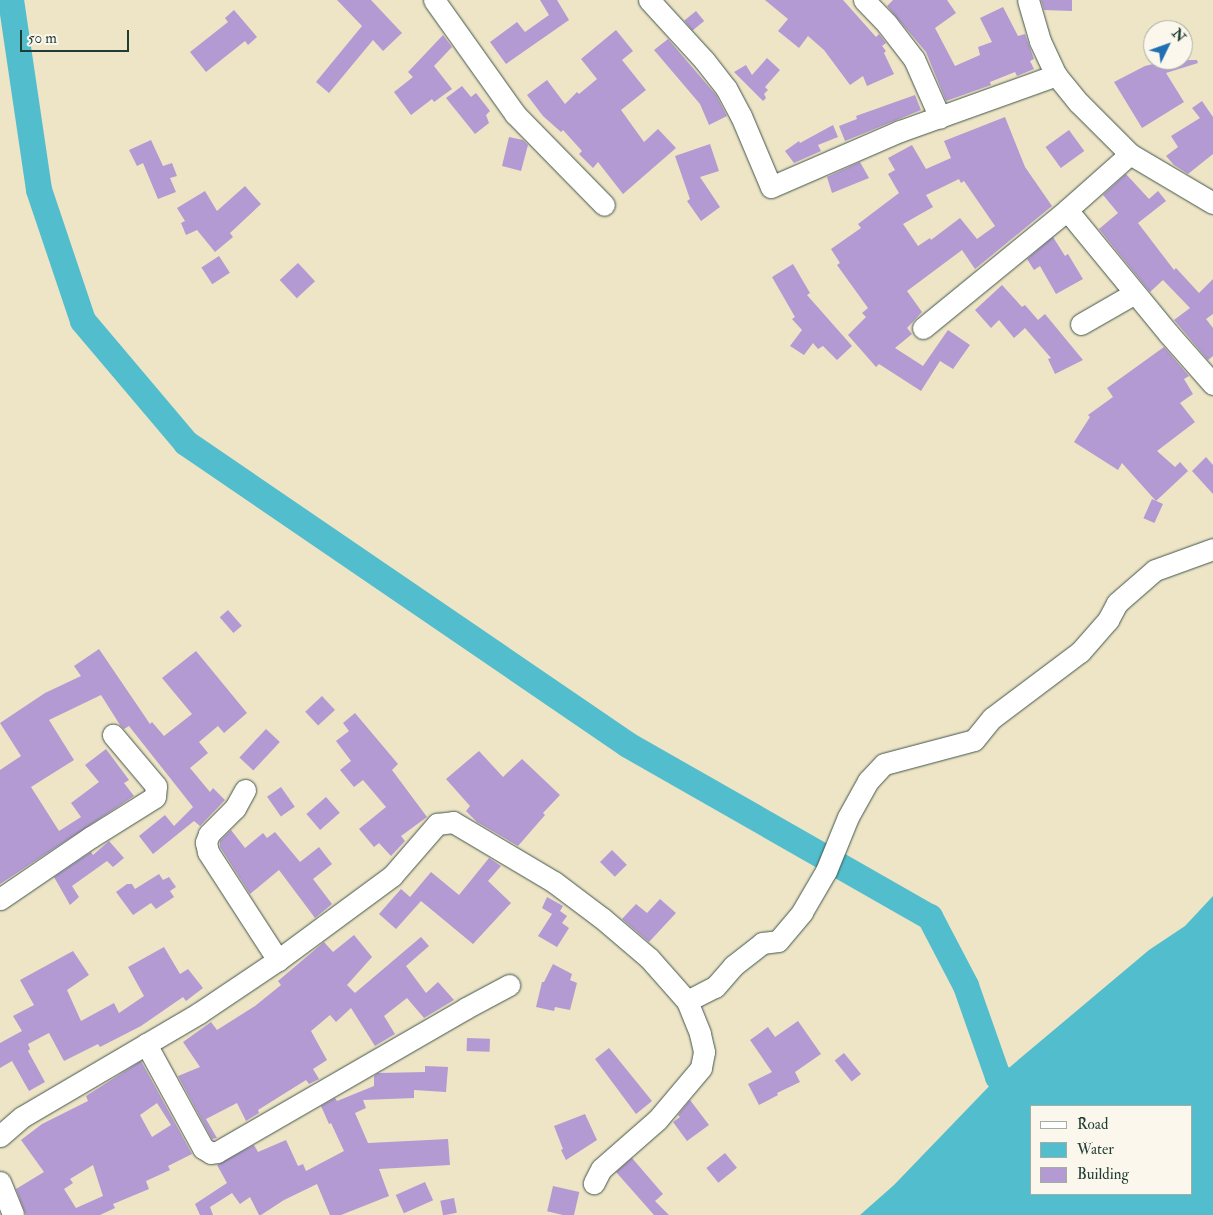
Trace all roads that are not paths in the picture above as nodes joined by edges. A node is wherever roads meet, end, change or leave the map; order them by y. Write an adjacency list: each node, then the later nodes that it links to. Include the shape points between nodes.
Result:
1 (434, 0): 9 (street, via 515,114)
2 (649, 0): 6 (street, via 726,88 771,187 900,131)
3 (864, 0): 6 (street, via 914,60)
4 (1028, 0): 5 (street, via 1040,42)
5 (1056, 75): 6 (street); 7 (street)
6 (940, 118)
7 (1130, 154): 8 (street); 10 (street)
8 (1213, 203)
9 (604, 205)
10 (1067, 210): 11 (street); 13 (street)
11 (1135, 293): 12 (street); 14 (street)
12 (1081, 324)
13 (924, 328)
14 (1213, 384)
15 (1213, 548): 21 (street, via 1155,570 1117,603 1108,620 1080,652 992,718 974,740 884,764 868,782 848,817 826,871 802,912 778,941 762,943 715,987)
16 (113, 735): 18 (street, via 156,786 155,797)
17 (245, 790): 19 (street, via 235,808 209,834 206,842 208,852)
18 (0, 899)
19 (278, 960): 21 (street, via 392,876 437,824 453,822 554,882 602,918 649,958); 22 (street)
20 (509, 985): 22 (street, via 212,1153 203,1148)
21 (687, 1001): 25 (street, via 704,1052 701,1068 657,1120 601,1168)
22 (146, 1044): 23 (street, via 22,1118)
23 (0, 1136)
24 (0, 1182): 26 (street)
25 (594, 1183)
26 (14, 1215)

